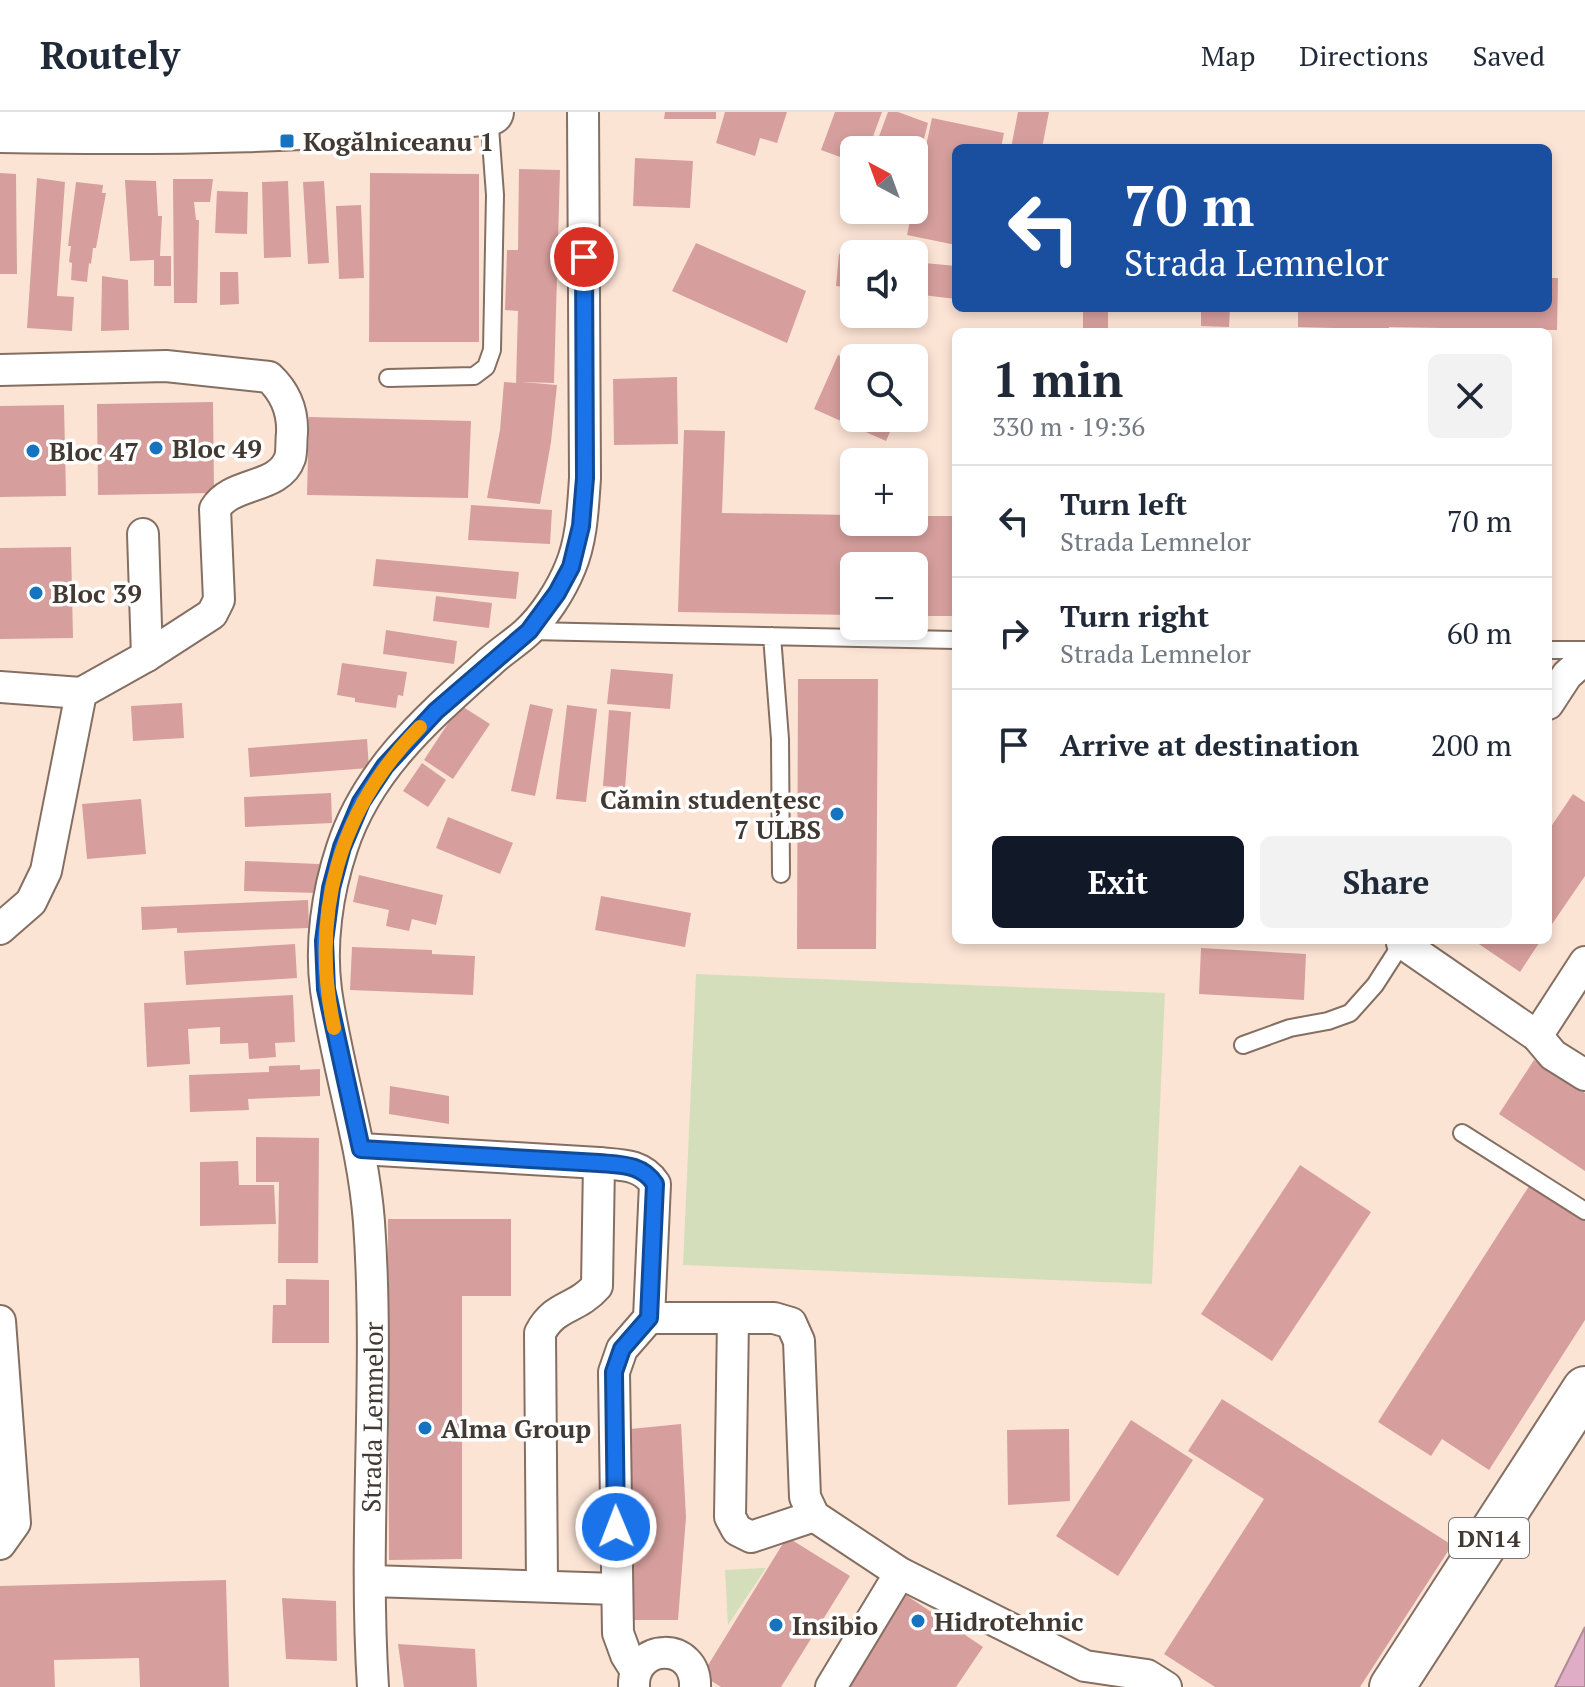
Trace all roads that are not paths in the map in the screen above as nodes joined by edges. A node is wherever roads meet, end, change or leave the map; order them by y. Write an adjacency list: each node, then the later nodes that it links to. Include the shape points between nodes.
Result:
1 (490, 112): 3 (main road); 6 (lane, via 495,195 492,350 486,367 474,376)
2 (583, 112): 8 (street, Strada Lemnelor, via 581,526 571,567)
3 (432, 116): 4 (main road, via 287,128)
4 (0, 130)
5 (0, 370): 13 (street, via 166,366 269,377 280,387 293,415 291,456 282,473 220,501 215,509 219,600 212,614)
6 (388, 378)
7 (143, 534): 13 (street)
8 (529, 631): 9 (lane); 27 (street, Strada Lemnelor, via 404,743 361,802 342,847 324,941 326,989)
9 (772, 636): 10 (lane); 18 (lane, via 780,739)
10 (952, 640)
11 (1552, 650): 12 (lane)
12 (1585, 650)
13 (147, 656): 16 (street)
14 (1585, 659): 17 (street)
15 (0, 687): 16 (street)
16 (81, 693): 19 (street, via 46,871 31,902)
17 (1552, 698)
18 (781, 874)
19 (0, 929)
20 (1401, 944): 24 (lane, via 1350,1013)
21 (1405, 944): 23 (street)
22 (1585, 962): 23 (street)
23 (1537, 1036): 25 (street, via 1553,1055)
24 (1243, 1045)
25 (1585, 1075)
26 (1462, 1133): 29 (lane)
27 (361, 1149): 28 (street); 38 (street, Strada Lemnelor, via 372,1302)
28 (599, 1163): 30 (street, via 638,1167 655,1184); 39 (street, via 597,1286 585,1300 548,1318 540,1333)
29 (1585, 1211)
30 (649, 1318): 31 (street); 40 (street, via 622,1349 614,1372)
31 (733, 1319): 35 (street, via 791,1323 799,1341 805,1497); 35 (street, via 730,1517 737,1530 751,1537)
32 (0, 1321): 34 (street)
33 (1585, 1389): 46 (main road, DN14)
34 (2, 1391): 36 (street, via 15,1523)
35 (814, 1516): 37 (street)
36 (0, 1544)
37 (900, 1573): 44 (street); 45 (street, via 1085,1666 1147,1675)
38 (371, 1581): 39 (street); 42 (street, Strada Lemnelor)
39 (542, 1584): 40 (street)
40 (616, 1589): 41 (street, via 618,1633)
41 (635, 1679): 43 (street, via 643,1661 665,1652 687,1661)
42 (373, 1687)
43 (695, 1687)
44 (831, 1687)
45 (1166, 1687)
46 (1392, 1687)

